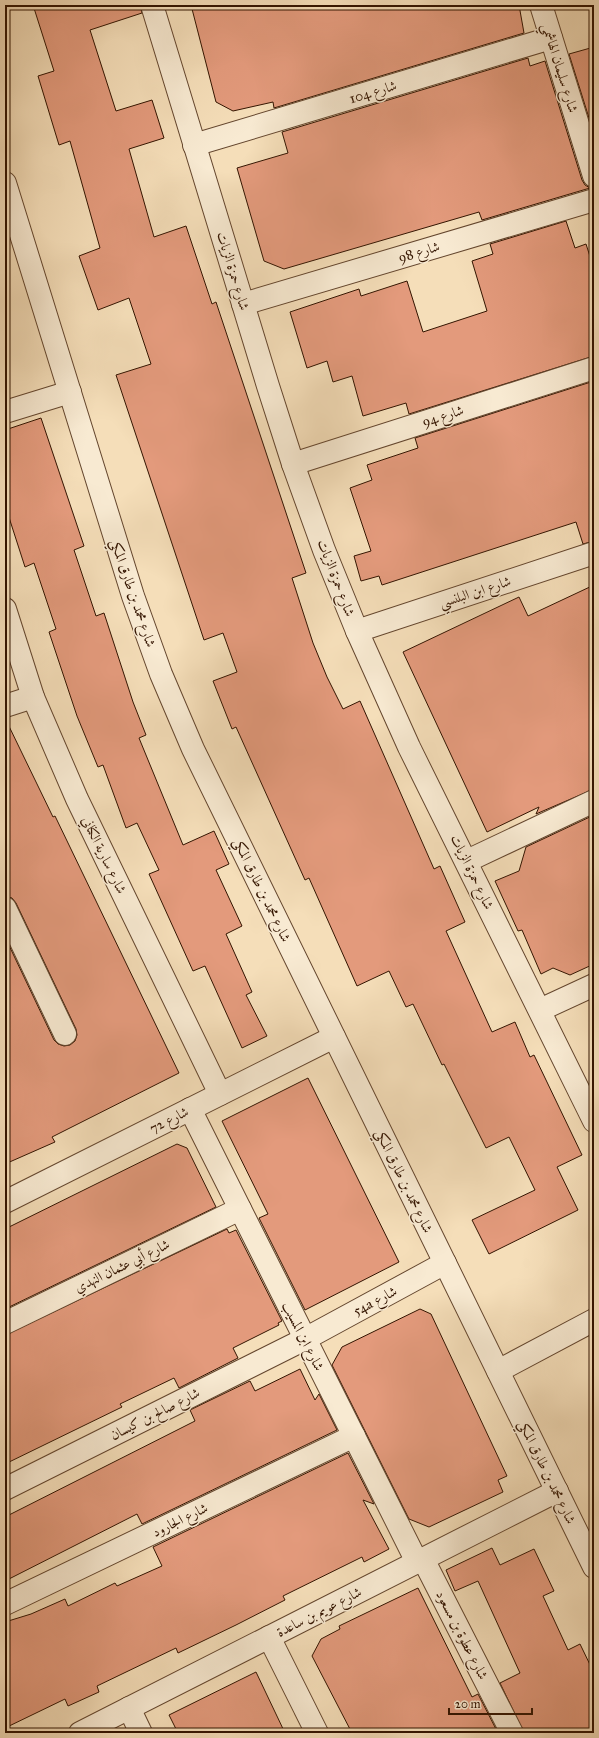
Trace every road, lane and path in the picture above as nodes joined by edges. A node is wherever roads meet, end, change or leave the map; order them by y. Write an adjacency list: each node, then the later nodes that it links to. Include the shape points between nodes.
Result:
1 (152, 5): 4 (street, شارع حمزة الزيات)
2 (541, 5): 3 (street, شارع سليمان الهاشمي)
3 (551, 38): 4 (street, شارع 104); 5 (street, شارع سليمان الهاشمي)
4 (194, 145): 8 (street, شارع حمزة الزيات)
5 (594, 176)
6 (5, 183): 10 (street, شارع محمد بن طارق المكي)
7 (594, 200): 8 (street, شارع 98)
8 (243, 304): 12 (street, شارع حمزة الزيات)
9 (594, 368): 12 (street, شارع 94)
10 (70, 392): 11 (street); 24 (street, شارع محمد بن طارق المكي, via 133,596 161,674 193,750)
11 (5, 412)
12 (293, 464): 15 (street, شارع حمزة الزيات)
13 (594, 553): 15 (street, شارع ابن البلنسي)
14 (5, 609): 16 (street, شارع سارية الكناني)
15 (356, 631): 19 (street, شارع حمزة الزيات, via 409,747)
16 (34, 697): 17 (street); 25 (street, شارع سارية الكناني, via 77,799)
17 (5, 706)
18 (594, 802): 19 (street)
19 (467, 861): 22 (street, شارع حمزة الزيات)
20 (5, 908): 23 (street)
21 (594, 985): 22 (street)
22 (540, 1010): 27 (street, شارع حمزة الزيات)
23 (65, 1034)
24 (334, 1037): 25 (street, شارع 72); 30 (street, شارع محمد بن طارق المكي)
25 (220, 1094): 26 (street, شارع 72)
26 (190, 1109): 28 (street, شارع 72); 29 (street, شارع ابن المسيب)
27 (594, 1121)
28 (5, 1202)
29 (240, 1209): 32 (street, شارع أبي عثمان النهدي); 33 (street, شارع ابن المسيب)
30 (445, 1263): 33 (street, 54a شارع); 34 (street, شارع محمد بن طارق المكي)
31 (594, 1320): 34 (street)
32 (5, 1323)
33 (305, 1339): 35 (street, شارع ابن المسيب); 36 (street, شارع صالح بن كيسان)
34 (498, 1371): 37 (street, شارع محمد بن طارق المكي)
35 (354, 1436): 38 (street, شارع ابن المسيب); 40 (street, شارع الجارود)
36 (5, 1489)
37 (557, 1491): 38 (street, شارع عويم بن ساعدة); 39 (street, شارع محمد بن طارق المكي)
38 (420, 1561): 41 (street, شارع عويم بن ساعدة); 46 (street, شارع عطوة بن مسعود)
39 (594, 1567)
40 (5, 1604)
41 (269, 1637): 42 (street, شارع عويم بن ساعدة); 45 (street)
42 (129, 1708): 43 (street, شارع عويم بن ساعدة); 44 (street)
43 (80, 1733)
44 (141, 1733)
45 (317, 1733)
46 (512, 1733)

